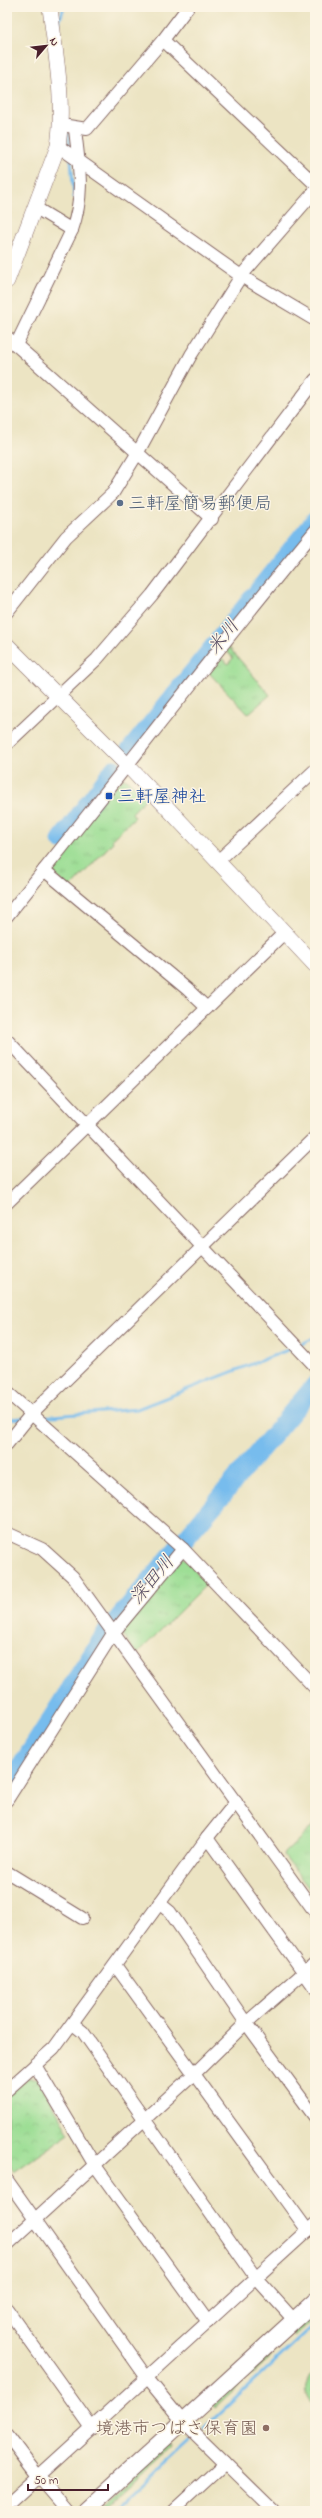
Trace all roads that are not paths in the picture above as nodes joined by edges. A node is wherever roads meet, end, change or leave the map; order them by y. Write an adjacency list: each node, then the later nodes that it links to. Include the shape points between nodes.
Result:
1 (50, 7): 4 (street)
2 (188, 7): 3 (street)
3 (163, 40): 4 (street, via 86,129); 7 (street)
4 (68, 126): 5 (street); 6 (street)
5 (58, 146): 6 (street); 9 (street)
6 (80, 162): 10 (street, via 79,208); 11 (street)
7 (315, 184)
8 (315, 192): 11 (street)
9 (36, 208): 10 (street); 12 (street)
10 (72, 230): 14 (street)
11 (241, 276): 13 (street); 16 (street, via 191,355)
12 (7, 282)
13 (315, 320)
14 (12, 341): 16 (street)
15 (315, 380): 17 (street)
16 (137, 454): 17 (street); 19 (street, via 113,493 66,536)
17 (212, 519): 21 (street, via 97,660)
18 (315, 530): 23 (street)
19 (7, 612)
20 (7, 645): 21 (street)
21 (59, 697): 22 (street); 23 (street)
22 (7, 744)
23 (128, 766): 25 (street); 26 (street)
24 (315, 770): 25 (street)
25 (218, 861): 28 (street)
26 (44, 870): 27 (street); 30 (street)
27 (8, 911)
28 (284, 932): 29 (street); 30 (street)
29 (315, 965)
30 (207, 1008): 32 (street)
31 (7, 1040): 32 (street)
32 (87, 1124): 34 (street); 35 (street)
33 (315, 1137): 35 (street)
34 (7, 1203)
35 (202, 1246): 36 (street); 38 (street)
36 (315, 1366)
37 (7, 1392): 38 (street)
38 (32, 1413): 39 (street); 41 (street)
39 (7, 1444)
40 (7, 1533): 42 (street, via 42,1549 73,1577)
41 (183, 1550): 42 (street); 43 (street)
42 (114, 1632): 44 (street); 45 (street)
43 (315, 1688)
44 (7, 1800)
45 (236, 1802): 46 (street); 49 (street)
46 (206, 1838): 48 (street); 53 (street)
47 (7, 1872): 50 (street)
48 (159, 1903): 52 (street); 55 (street, via 170,1912)
49 (315, 1912)
50 (82, 1918)
51 (315, 1963): 53 (street)
52 (115, 1965): 56 (street); 58 (street)
53 (303, 1971): 54 (street); 55 (street)
54 (315, 1988)
55 (246, 2023): 58 (street); 60 (street)
56 (73, 2024): 57 (street, via 54,2048); 61 (street, via 82,2032)
57 (35, 2065): 59 (street); 62 (street)
58 (194, 2074): 61 (street); 65 (street)
59 (7, 2090)
60 (315, 2117)
61 (144, 2119): 62 (street); 67 (street)
62 (94, 2164): 64 (street); 71 (street)
63 (7, 2180): 64 (street)
64 (34, 2219): 66 (street); 72 (street)
65 (311, 2227): 67 (street)
66 (7, 2245)
67 (256, 2278): 70 (street); 71 (street)
68 (315, 2301): 70 (main road)
69 (7, 2309): 74 (street)
70 (294, 2320): 73 (main road)
71 (208, 2322): 72 (street)
72 (147, 2378): 73 (street); 74 (street)
73 (183, 2422): 76 (street); 81 (main road)
74 (92, 2428): 77 (street)
75 (7, 2435): 77 (street)
76 (225, 2463): 79 (street); 82 (street)
77 (38, 2476): 78 (street); 80 (street)
78 (7, 2504)
79 (181, 2509)
80 (68, 2511)
81 (85, 2511)
82 (274, 2511)

